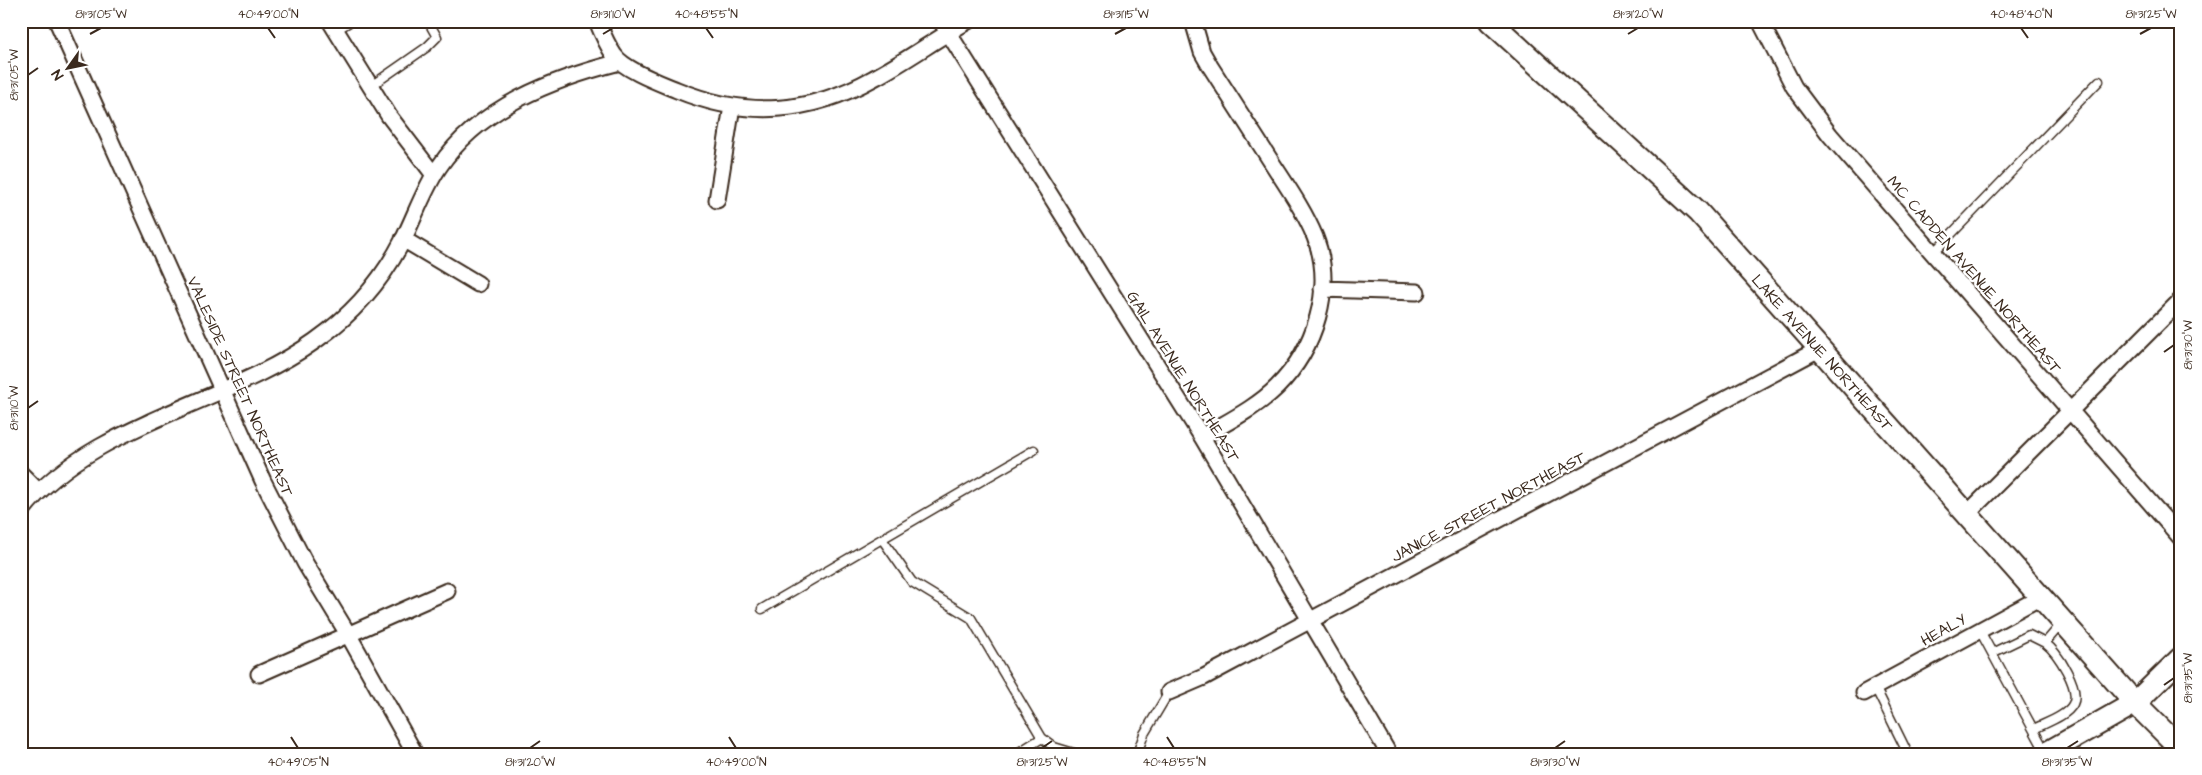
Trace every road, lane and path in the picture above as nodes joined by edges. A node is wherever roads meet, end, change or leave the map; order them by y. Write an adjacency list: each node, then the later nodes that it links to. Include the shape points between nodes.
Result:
1 (57, 21): 24 (street, VALESIDE STREET NORTHEAST)
2 (351, 21): 9 (lane)
3 (428, 21): 13 (lane, via 437,37 427,48)
4 (968, 21): 10 (street)
5 (1193, 21): 20 (street, via 1202,52 1210,66 1305,216 1319,250)
6 (1490, 21): 23 (street, LAKE AVENUE NORTHEAST, via 1698,212)
7 (1760, 21): 18 (street, MC CADDEN AVENUE NORTHEAST, via 1776,56 1808,107)
8 (599, 22): 11 (street, via 614,56)
9 (333, 26): 13 (street)
10 (945, 27): 14 (street, via 874,78 812,104 775,109); 26 (street, GAIL AVENUE NORTHEAST)
11 (620, 62): 14 (street, via 693,96); 15 (street, via 554,83 499,110 466,134)
12 (2099, 81): 18 (lane)
13 (371, 86): 15 (street, via 389,116)
14 (732, 106): 16 (street)
15 (434, 175): 17 (street)
16 (717, 200)
17 (403, 239): 19 (street); 24 (street, via 378,281 339,323 289,357)
18 (1933, 253): 25 (street, MC CADDEN AVENUE NORTHEAST)
19 (478, 284)
20 (1322, 289): 21 (street); 26 (street, via 1313,332 1286,378 1259,402)
21 (1417, 292)
22 (2181, 300): 25 (street)
23 (1821, 348): 31 (street, LAKE AVENUE NORTHEAST); 37 (street, JANICE STREET NORTHEAST)
24 (223, 390): 29 (street, via 96,451); 40 (street, VALESIDE STREET NORTHEAST, via 263,481 305,563)
25 (2070, 410): 31 (street); 32 (street, MC CADDEN AVENUE NORTHEAST)
26 (1202, 437): 37 (street, GAIL AVENUE NORTHEAST)
27 (1034, 450): 33 (lane)
28 (21, 474): 29 (street)
29 (39, 492): 30 (street)
30 (21, 512)
31 (1967, 514): 35 (street, LAKE AVENUE NORTHEAST)
32 (2181, 538)
33 (882, 539): 36 (lane); 49 (lane, via 912,582 971,618)
34 (447, 591): 40 (street)
35 (2041, 597): 38 (street, LAKE AVENUE NORTHEAST); 39 (street, HEALY)
36 (762, 609)
37 (1311, 620): 46 (street, JANICE STREET NORTHEAST); 56 (street, GAIL AVENUE NORTHEAST)
38 (2063, 622): 41 (lane); 47 (street, LAKE AVENUE NORTHEAST)
39 (1979, 629): 42 (lane); 45 (street, HEALY)
40 (348, 634): 44 (street); 52 (street, VALESIDE STREET NORTHEAST)
41 (2045, 643): 42 (lane, via 2029,635); 48 (lane, via 2058,655 2075,693 2073,704 2067,710)
42 (1992, 653): 48 (lane)
43 (2181, 658): 47 (street)
44 (259, 674)
45 (1869, 690): 57 (lane)
46 (1169, 692): 55 (lane, via 1144,734)
47 (2135, 703): 50 (street, LAKE AVENUE NORTHEAST); 51 (street)
48 (2034, 729): 51 (lane)
49 (1042, 738): 53 (lane); 54 (lane, via 1054,747)
50 (2181, 749)
51 (2046, 753)
52 (415, 754)
53 (1016, 754)
54 (1077, 754)
55 (1137, 754)
56 (1389, 754)
57 (1908, 754)

